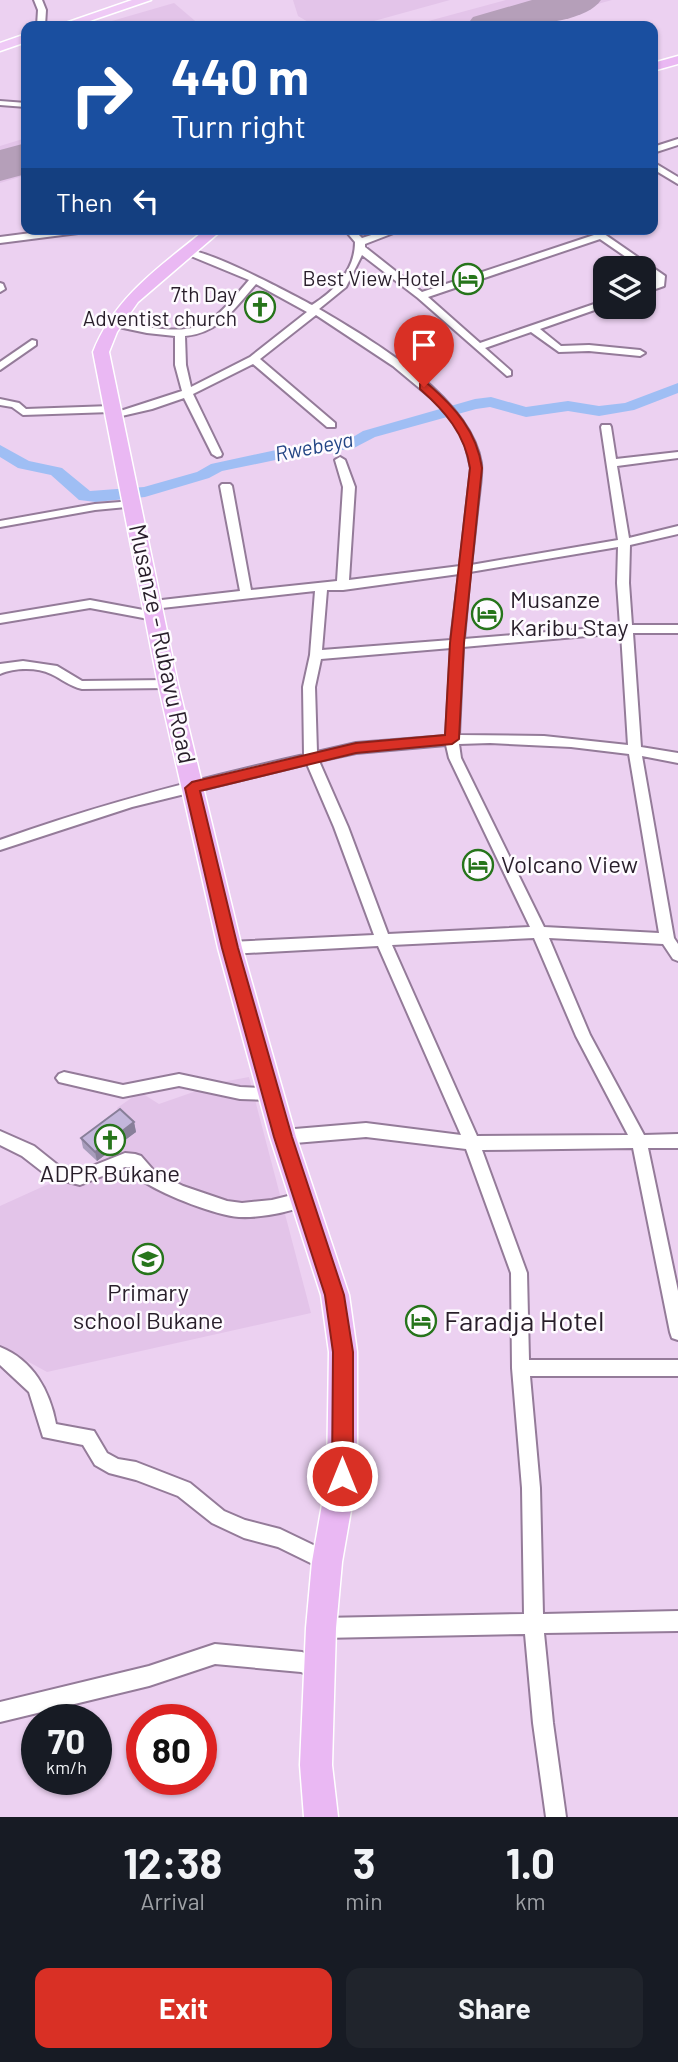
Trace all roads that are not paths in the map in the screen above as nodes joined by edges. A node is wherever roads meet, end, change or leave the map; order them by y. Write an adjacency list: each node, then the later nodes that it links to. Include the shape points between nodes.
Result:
1 (38, 0): 3 (street)
2 (145, 0): 4 (main road)
3 (41, 21)
4 (79, 21)
5 (21, 40): 6 (main road)
6 (0, 47)
7 (678, 60): 8 (highway)
8 (658, 66)
9 (0, 103): 10 (street)
10 (21, 105)
11 (678, 142): 12 (street)
12 (658, 148)
13 (658, 168): 14 (street)
14 (678, 181)
15 (39, 235): 20 (street)
16 (209, 235): 22 (highway)
17 (352, 235): 21 (street)
18 (385, 235): 21 (street)
19 (601, 236): 23 (street); 27 (street)
20 (0, 240)
21 (360, 245): 27 (street); 29 (street, via 351,277)
22 (189, 252): 25 (street); 30 (highway, via 131,300)
23 (630, 256)
24 (656, 273): 26 (street, via 661,284)
25 (254, 280): 29 (street); 32 (street, via 211,326)
26 (656, 286)
27 (421, 296): 34 (street)
28 (593, 307): 31 (street)
29 (312, 311): 36 (street); 53 (street, via 387,356 443,403 461,425 474,451 476,468)
30 (112, 323): 32 (street); 41 (highway, Musanze - Rubavu Road, via 101,352)
31 (532, 328): 34 (street); 35 (street, via 559,349)
32 (180, 333): 39 (street, via 179,361)
33 (32, 343): 37 (street)
34 (478, 347): 38 (street)
35 (640, 353)
36 (254, 359): 39 (street); 42 (street)
37 (2, 363)
38 (506, 373)
39 (187, 391): 41 (street, via 160,404); 44 (street)
40 (0, 402): 41 (street, via 23,412)
41 (112, 412): 49 (highway, Musanze - Rubavu Road)
42 (331, 425)
43 (606, 427): 47 (street)
44 (217, 454)
45 (678, 455): 47 (street)
46 (340, 460): 54 (street, via 349,487)
47 (612, 463): 52 (street)
48 (226, 486): 56 (street)
49 (130, 493): 50 (street, via 95,507); 57 (highway, Musanze - Rubavu Road)
50 (0, 524)
51 (678, 530): 52 (street)
52 (624, 543): 53 (street); 59 (street)
53 (466, 570): 54 (street); 61 (street)
54 (343, 586): 55 (street)
55 (321, 589): 56 (street); 62 (street)
56 (246, 594): 57 (street)
57 (153, 610): 58 (street, via 90,604); 64 (highway, Musanze - Rubavu Road)
58 (0, 620)
59 (626, 629): 60 (street); 61 (street); 66 (street)
60 (678, 629)
61 (457, 643): 62 (street); 65 (street)
62 (316, 655): 67 (street, via 309,687)
63 (0, 670): 64 (street, via 19,665 52,669 70,683 82,685)
64 (168, 684): 69 (highway, Musanze - Rubavu Road)
65 (452, 739): 66 (street, via 574,742); 67 (street, via 356,748); 71 (street, via 460,769)
66 (635, 751): 68 (street); 72 (street)
67 (311, 758): 69 (street); 73 (street)
68 (678, 758)
69 (192, 788): 70 (street, via 108,807); 74 (highway, Musanze - Rubavu Road)
70 (0, 845)
71 (539, 932): 72 (street); 73 (street); 81 (street, via 583,1036)
72 (667, 939): 75 (street)
73 (383, 941): 74 (street); 82 (street)
74 (230, 948): 77 (highway, Musanze - Rubavu Road)
75 (678, 955)
76 (64, 1078): 77 (street, via 123,1091 179,1080 240,1093)
77 (272, 1094): 78 (highway, Musanze - Rubavu Road)
78 (283, 1137): 82 (street, via 366,1130); 83 (highway, Musanze - Rubavu Road)
79 (0, 1138): 83 (street, via 28,1151 55,1172 80,1178 125,1160 135,1161 149,1177 227,1208 272,1207)
80 (678, 1140): 81 (street)
81 (639, 1141): 82 (street); 84 (street)
82 (472, 1143): 87 (street, via 519,1273)
83 (304, 1199): 88 (highway, Musanze - Rubavu Road, via 335,1295 343,1352 342,1476)
84 (678, 1332)
85 (0, 1355): 88 (street, via 42,1394 49,1431 88,1437 102,1459 115,1466 184,1489 218,1517 280,1538)
86 (678, 1367): 87 (street)
87 (520, 1368): 90 (street, via 531,1489)
88 (327, 1562): 91 (highway, Musanze - Rubavu Road)
89 (678, 1621): 90 (street)
90 (534, 1623): 91 (street); 95 (street)
91 (321, 1628): 92 (highway, Musanze - Rubavu Road)
92 (321, 1671): 93 (street, via 302,1662 215,1654); 94 (highway, Musanze - Rubavu Road, via 316,1765)
93 (0, 1712)
94 (321, 1817)
95 (556, 1817)

